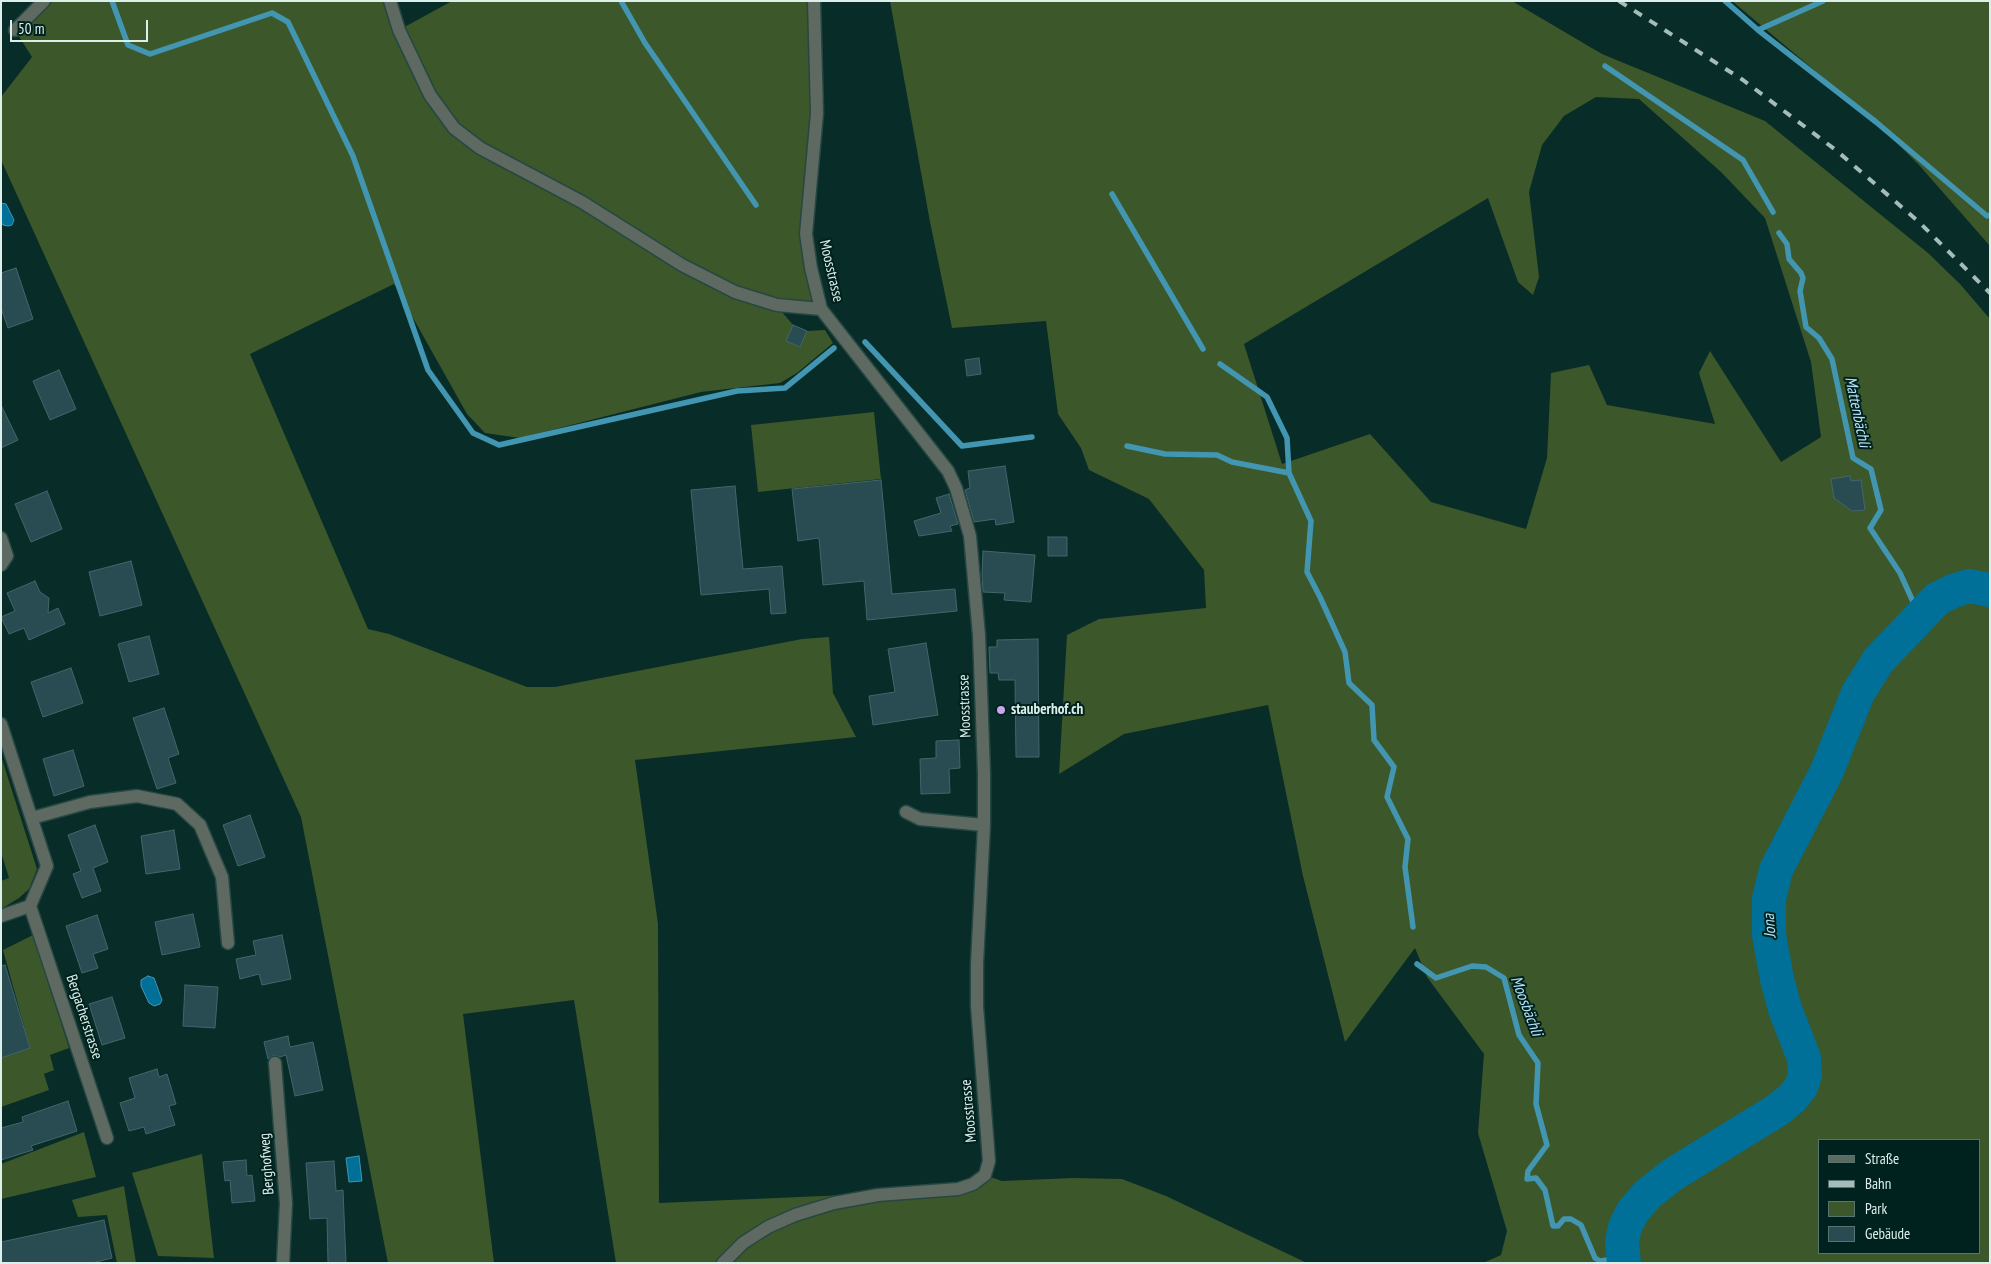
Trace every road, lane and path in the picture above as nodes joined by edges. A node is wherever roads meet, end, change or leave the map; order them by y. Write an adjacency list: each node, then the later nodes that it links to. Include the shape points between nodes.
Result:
1 (44, 1): 4 (street)
2 (390, 1): 5 (street, via 399,30 430,95 454,128 480,148 582,202 682,265 734,292 777,305)
3 (814, 1): 5 (street, Moosstrasse, via 817,113 806,234)
4 (16, 30)
5 (821, 309): 11 (street, Moosstrasse, via 948,471 956,488 970,536 979,636)
6 (1, 538): 7 (street, via 7,556)
7 (1, 565)
8 (1, 724): 10 (street)
9 (906, 812): 11 (street, via 920,819)
10 (32, 818): 12 (street, via 47,866); 14 (street, via 90,802 137,796 177,804 200,824 222,877)
11 (984, 826): 18 (street, Moosstrasse, via 977,964 979,1043 989,1161 985,1175 958,1189 878,1195 834,1203 795,1215 744,1243)
12 (30, 906): 13 (street); 16 (street, Bergacherstrasse)
13 (1, 916)
14 (228, 943)
15 (274, 1064): 17 (street, Berghofweg, via 286,1203)
16 (107, 1138)
17 (283, 1263)
18 (723, 1263)

